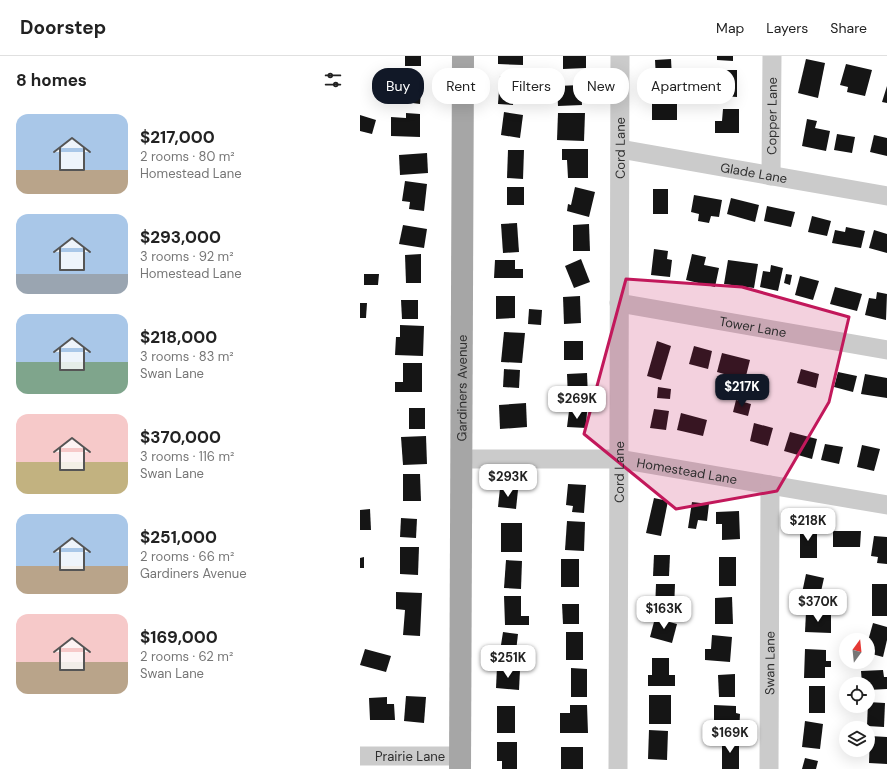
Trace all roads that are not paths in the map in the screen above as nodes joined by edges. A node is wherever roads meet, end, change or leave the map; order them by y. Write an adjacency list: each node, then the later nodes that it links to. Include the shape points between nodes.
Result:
1 (463, 56): 9 (main road, Gardiners Avenue)
2 (620, 56): 4 (street, Cord Lane)
3 (772, 56): 5 (street, Copper Lane)
4 (620, 149): 5 (street, Glade Lane); 7 (street, Cord Lane)
5 (771, 176): 6 (street, Glade Lane)
6 (887, 196)
7 (619, 303): 8 (street, Tower Lane); 10 (street, Cord Lane)
8 (887, 350)
9 (461, 459): 10 (street, Homestead Lane); 14 (main road, Gardiners Avenue)
10 (619, 459): 11 (street, Homestead Lane); 15 (street, Cord Lane)
11 (770, 485): 12 (street, Homestead Lane); 16 (street, Swan Lane)
12 (887, 505)
13 (360, 756): 14 (street, Prairie Lane)
14 (460, 763)
15 (618, 769)
16 (769, 769)

